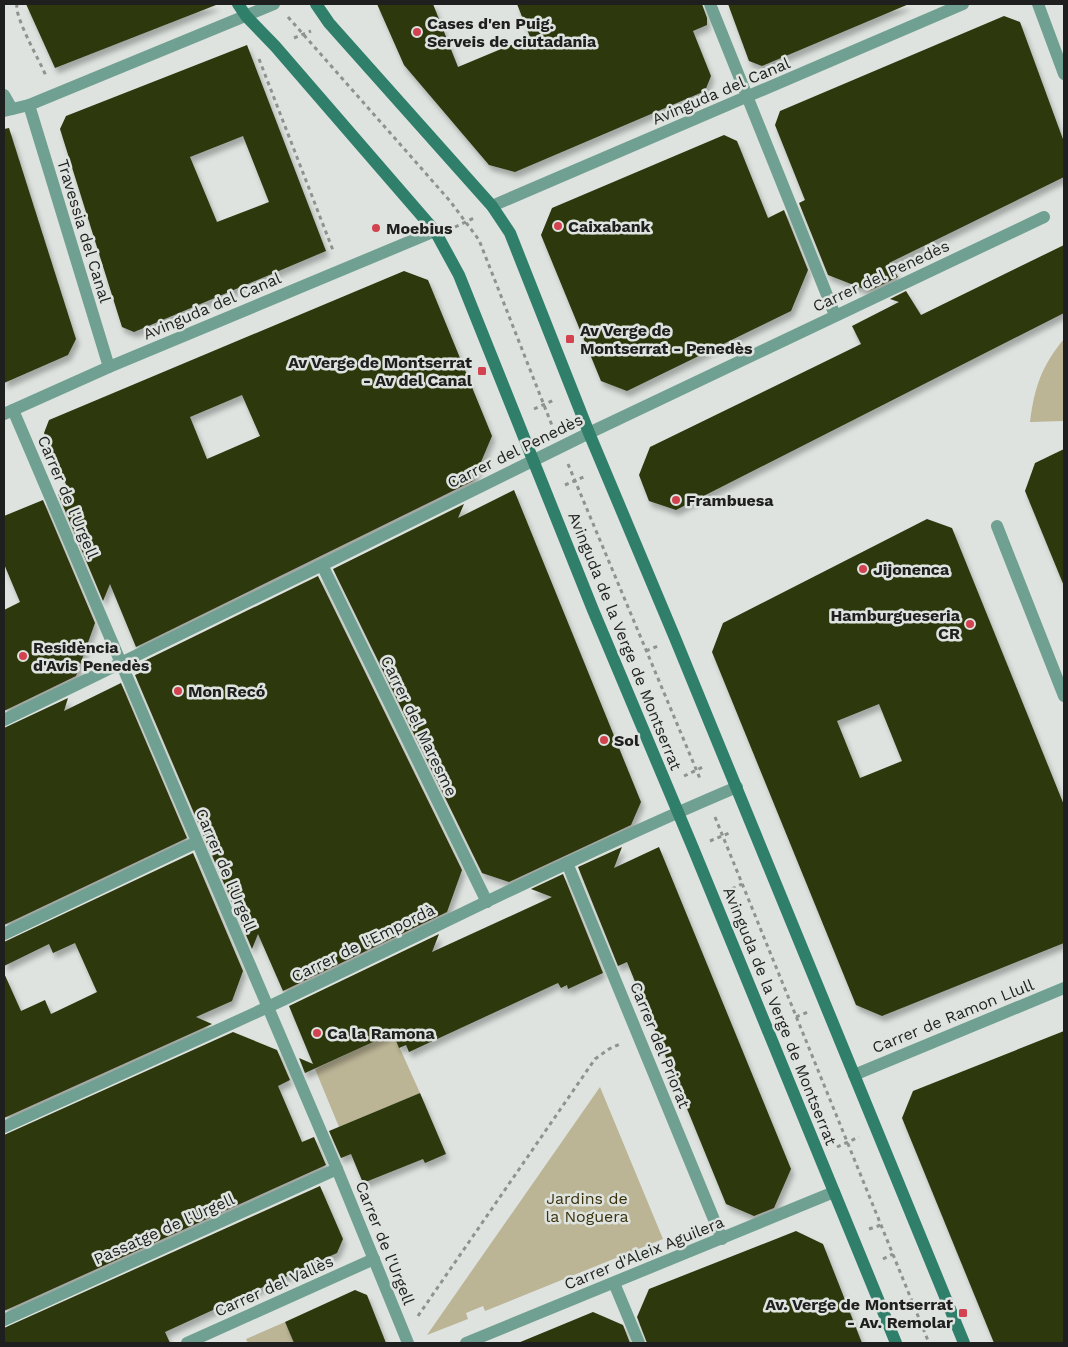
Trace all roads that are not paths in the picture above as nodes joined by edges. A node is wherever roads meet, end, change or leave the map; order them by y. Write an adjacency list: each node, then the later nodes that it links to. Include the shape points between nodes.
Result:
1 (238, 4): 7 (street, Avinguda de la Verge de Montserrat)
2 (274, 4): 7 (street)
3 (316, 4): 13 (street, via 329,23)
4 (710, 4): 10 (street)
5 (963, 4): 10 (street, Avinguda del Canal)
6 (1038, 4): 8 (street)
7 (246, 16): 11 (street); 15 (street, Avinguda de la Verge de Montserrat)
8 (1064, 74)
9 (4, 95): 12 (street)
10 (747, 97): 13 (street, Avinguda del Canal); 16 (street)
11 (29, 105): 12 (street); 17 (street, Travessia del Canal)
12 (8, 110)
13 (492, 206): 19 (street, via 510,233)
14 (1044, 217): 16 (street, Carrer del Penedès)
15 (434, 231): 17 (street, Avinguda del Canal); 20 (street, Avinguda de la Verge de Montserrat, via 458,275)
16 (835, 315): 19 (street, Carrer del Penedès)
17 (109, 367): 18 (street, Avinguda del Canal)
18 (8, 412): 23 (street, Carrer de l'Urgell)
19 (589, 433): 20 (street, Carrer del Penedès); 26 (street)
20 (534, 460): 22 (street, Carrer del Penedès); 27 (street, Avinguda de la Verge de Montserrat)
21 (997, 526): 24 (street)
22 (322, 565): 23 (street, Carrer del Penedès); 30 (street, Carrer del Maresme)
23 (120, 664): 25 (street, Carrer del Penedès); 28 (street, Carrer de l'Urgell)
24 (1064, 696)
25 (4, 720)
26 (736, 787): 27 (street, Carrer de l'Empordà); 34 (street)
27 (678, 812): 29 (street, Carrer de l'Empordà); 37 (street, Avinguda de la Verge de Montserrat)
28 (197, 842): 31 (street); 33 (street, Carrer de l'Urgell)
29 (567, 863): 30 (street, Carrer de l'Empordà); 38 (street, Carrer del Priorat)
30 (487, 902): 33 (street, Carrer de l'Empordà)
31 (4, 934)
32 (1064, 988): 34 (street, Carrer de Ramon Llull)
33 (268, 1007): 35 (street, Carrer de l'Empordà); 36 (street, Carrer de l'Urgell)
34 (854, 1075): 47 (street)
35 (4, 1127)
36 (337, 1169): 39 (street, Carrer de l'Urgell); 41 (street, Passatge de l'Urgell)
37 (834, 1192): 38 (street, Carrer d'Aleix Aguilera); 46 (street, Avinguda de la Verge de Montserrat)
38 (722, 1239): 40 (street, Carrer d'Aleix Aguilera)
39 (374, 1259): 42 (street, Carrer del Vallès); 43 (street, Carrer de l'Urgell)
40 (614, 1282): 44 (street, Carrer d'Aleix Aguilera); 45 (street)
41 (4, 1320)
42 (187, 1343)
43 (408, 1343)
44 (466, 1343)
45 (639, 1343)
46 (896, 1343)
47 (964, 1343)

